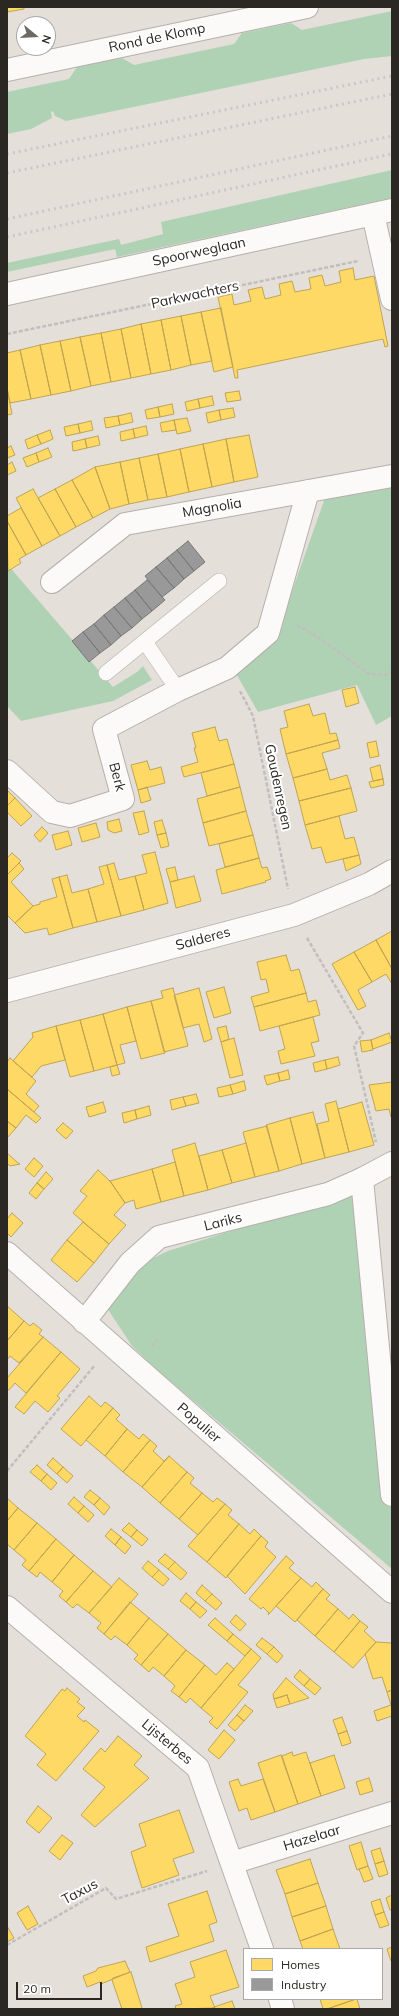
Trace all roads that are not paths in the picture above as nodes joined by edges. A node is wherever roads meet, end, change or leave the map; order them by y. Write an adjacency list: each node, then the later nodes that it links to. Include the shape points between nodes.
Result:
1 (307, 7): 2 (street, Rond de Klomp)
2 (7, 70)
3 (383, 212): 4 (street, Spoorweglaan); 5 (street, via 383,256)
4 (7, 294)
5 (392, 299)
6 (392, 476): 7 (street, Magnolia)
7 (308, 491): 9 (street, Magnolia, via 125,524); 12 (street, Berk, via 268,633 227,668)
8 (219, 581): 10 (lane)
9 (52, 582)
10 (145, 642): 11 (lane); 12 (lane)
11 (106, 674)
12 (178, 690): 13 (street, Berk, via 104,729 123,798 70,816 52,812)
13 (7, 771)
14 (392, 871): 15 (street, Salderes, via 369,884 294,915)
15 (7, 991)
16 (387, 1166): 17 (street, Lariks)
17 (362, 1180): 19 (street, Lariks, via 328,1194 159,1237 130,1263); 20 (street)
18 (7, 1253): 19 (street, Populier)
19 (84, 1322): 21 (street, Populier)
20 (392, 1495)
21 (392, 1592)
22 (7, 1607): 24 (street, Lijsterbes, via 198,1768)
23 (392, 1813): 24 (street, Hazelaar)
24 (232, 1863): 25 (street, Lijsterbes)
25 (262, 1948)

